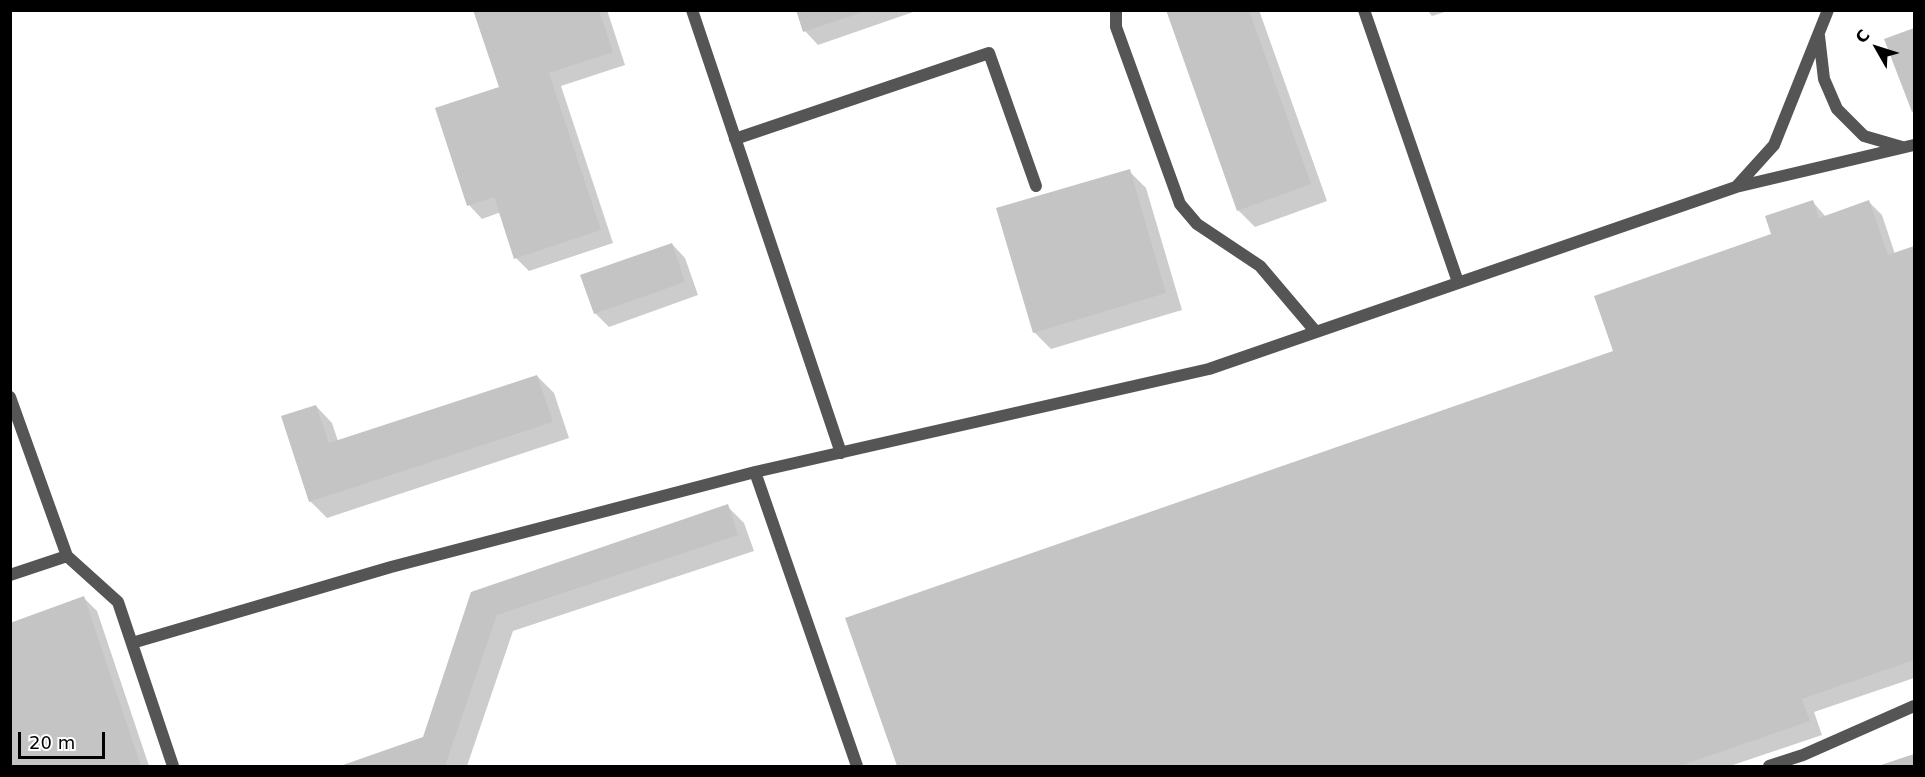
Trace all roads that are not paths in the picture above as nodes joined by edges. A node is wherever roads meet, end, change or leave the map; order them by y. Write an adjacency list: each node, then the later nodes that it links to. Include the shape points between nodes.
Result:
1 (692, 10): 6 (lane)
2 (1116, 10): 11 (lane, via 1116,27 1180,204 1197,224 1260,266)
3 (1364, 10): 10 (lane)
4 (1828, 10): 5 (lane)
5 (1819, 32): 7 (lane, via 1824,79 1837,109 1864,136); 9 (lane, via 1774,145)
6 (735, 139): 8 (lane, via 989,53); 13 (lane)
7 (1910, 147): 9 (lane)
8 (1036, 186)
9 (1736, 187): 10 (lane)
10 (1458, 282): 11 (lane)
11 (1316, 332): 13 (lane, via 1209,369)
12 (10, 397): 15 (lane)
13 (841, 453): 14 (lane)
14 (755, 472): 17 (lane, via 392,567); 20 (lane)
15 (67, 556): 16 (lane); 17 (lane, via 118,602)
16 (10, 575)
17 (132, 643): 19 (lane)
18 (1914, 706): 21 (lane, via 1803,755)
19 (173, 766)
20 (857, 766)
21 (1768, 766)

